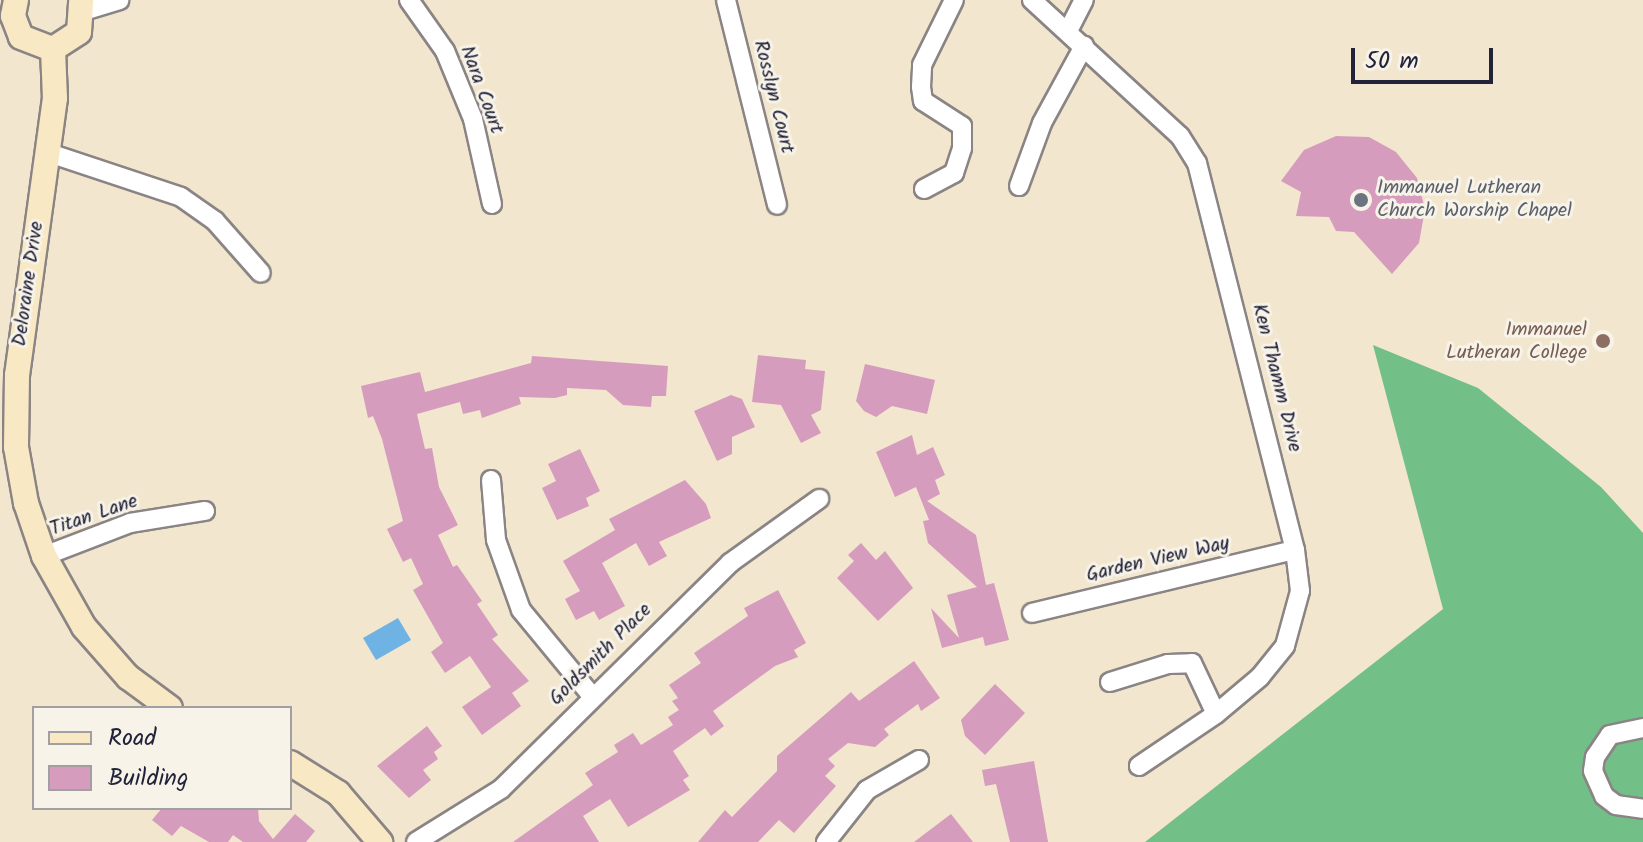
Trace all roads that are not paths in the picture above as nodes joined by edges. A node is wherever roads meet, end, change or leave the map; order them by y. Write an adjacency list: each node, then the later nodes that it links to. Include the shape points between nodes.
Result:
1 (16, 0): 11 (street, via 13,16 21,37)
2 (119, 0): 8 (street)
3 (409, 0): 15 (street, Nara Court, via 451,65 473,119)
4 (726, 0): 16 (street, Rosslyn Court)
5 (954, 0): 14 (street, via 922,65 921,87 923,101 962,126 962,148 954,173)
6 (1032, 0): 9 (street, Ken Thamm Drive)
7 (1084, 0): 9 (street)
8 (82, 6): 11 (street, via 72,40)
9 (1068, 31): 10 (street, Ken Thamm Drive)
10 (1084, 46): 13 (street, via 1042,123); 21 (street, Ken Thamm Drive, via 1180,136 1197,163)
11 (53, 49): 12 (street, Deloraine Drive, via 55,98)
12 (46, 152): 17 (street, via 181,197 215,221); 22 (street, Deloraine Drive, via 17,375 16,447 26,503)
13 (1019, 186)
14 (924, 189)
15 (492, 204)
16 (777, 205)
17 (261, 273)
18 (491, 480): 25 (street, via 496,540 521,610)
19 (819, 499): 25 (street, Goldsmith Place, via 730,563)
20 (205, 511): 22 (street, Titan Lane, via 130,523)
21 (1295, 550): 23 (street, Garden View Way); 27 (street, Ken Thamm Drive, via 1300,591 1285,646 1260,677)
22 (44, 556): 26 (street, Deloraine Drive, via 84,627 128,677)
23 (1032, 613)
24 (1110, 682): 27 (street, via 1168,664 1192,663)
25 (591, 695): 34 (street, Goldsmith Place, via 501,789)
26 (167, 706)
27 (1216, 714): 31 (street, Ken Thamm Drive)
28 (1643, 728): 32 (street, via 1610,735 1595,757 1593,771 1604,796 1616,805)
29 (919, 760): 35 (street, via 867,790)
30 (292, 764): 33 (street, via 338,793)
31 (1139, 766)
32 (1643, 809)
33 (380, 842)
34 (416, 842)
35 (826, 842)

